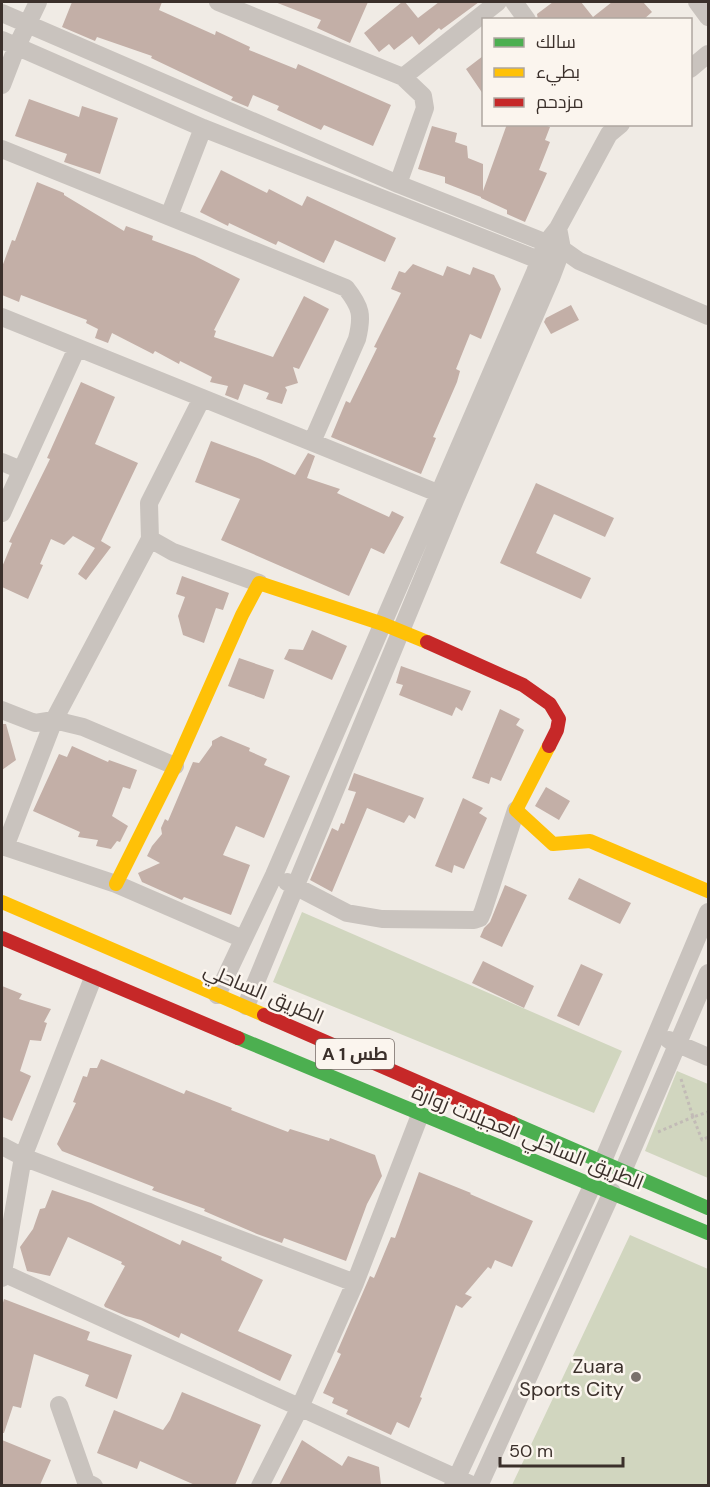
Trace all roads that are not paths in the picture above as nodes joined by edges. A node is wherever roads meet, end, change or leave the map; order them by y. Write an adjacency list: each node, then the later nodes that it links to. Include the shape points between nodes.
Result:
1 (38, 2): 9 (street)
2 (218, 2): 13 (street)
3 (498, 2): 13 (street)
4 (514, 2): 8 (street)
5 (697, 2): 7 (street)
6 (2, 14): 9 (street)
7 (708, 17)
8 (526, 18)
9 (28, 25): 10 (street); 18 (street)
10 (9, 43): 14 (street); 15 (street)
11 (708, 54): 12 (street)
12 (692, 67)
13 (403, 77): 18 (street, via 423,96 425,108)
14 (2, 85)
15 (203, 128): 19 (street); 22 (street)
16 (611, 128): 20 (street, via 558,228)
17 (2, 149): 19 (street)
18 (398, 184): 20 (street)
19 (169, 216): 27 (street, via 346,288 358,304 361,321 357,339)
20 (554, 246): 21 (street); 22 (street)
21 (579, 261): 22 (street); 23 (street)
22 (547, 264): 30 (street)
23 (708, 316)
24 (2, 317): 25 (street)
25 (77, 348): 26 (street); 29 (street)
26 (202, 398): 27 (street); 32 (street, via 149,504)
27 (312, 442): 30 (street)
28 (2, 462): 29 (street)
29 (21, 470): 31 (street)
30 (447, 497): 34 (street); 35 (street)
31 (2, 513)
32 (150, 539): 33 (street, via 173,552); 39 (street)
33 (259, 583): 34 (main road); 40 (main road)
34 (383, 624): 35 (main road); 36 (street)
35 (401, 633): 37 (street); 41 (main road, via 523,685 550,704 557,714 557,730)
36 (357, 687): 37 (street); 43 (street)
37 (375, 695): 45 (street)
38 (2, 710): 39 (street, via 35,723)
39 (54, 720): 40 (street, via 83,727); 42 (street)
40 (175, 766): 44 (main road)
41 (516, 810): 45 (street, via 480,918 382,920 347,913); 46 (main road, via 553,844 590,841)
42 (3, 847): 44 (street)
43 (274, 875): 45 (street); 50 (street)
44 (116, 885): 50 (street)
45 (296, 886): 54 (street)
46 (708, 891)
47 (2, 902): 53 (main road, الطريق الساحلي / A 1 طس)
48 (708, 912): 55 (street)
49 (2, 938): 52 (main road, الطريق الساحلي العجيلات زوارة / A 1 طس)
50 (243, 939): 53 (street)
51 (708, 973): 56 (street)
52 (93, 978): 58 (main road, الطريق الساحلي العجيلات زوارة / A 1 طس); 60 (street)
53 (217, 994): 54 (main road, الطريق الساحلي / A 1 طس)
54 (246, 1006): 61 (main road, الطريق الساحلي / A 1 طس)
55 (657, 1034): 56 (street); 61 (street)
56 (678, 1044): 57 (street); 62 (street)
57 (708, 1057)
58 (420, 1115): 63 (main road, الطريق الساحلي العجيلات زوارة / A 1 طس); 68 (street)
59 (2, 1146): 60 (street)
60 (23, 1157): 67 (street); 68 (street)
61 (602, 1163): 62 (main road, الطريق الساحلي / A 1 طس)
62 (623, 1171): 65 (main road, الطريق الساحلي / A 1 طس)
63 (593, 1184): 64 (main road, الطريق الساحلي العجيلات زوارة / A 1 طس); 71 (street)
64 (612, 1192): 66 (main road, الطريق الساحلي العجيلات زوارة / A 1 طس); 75 (street)
65 (708, 1208)
66 (708, 1233)
67 (2, 1276): 70 (street)
68 (355, 1283): 70 (street)
69 (59, 1405): 72 (street)
70 (300, 1407): 71 (street); 73 (street)
71 (454, 1481): 74 (street)
72 (88, 1484)
73 (260, 1485)
74 (474, 1485)
75 (478, 1485)

